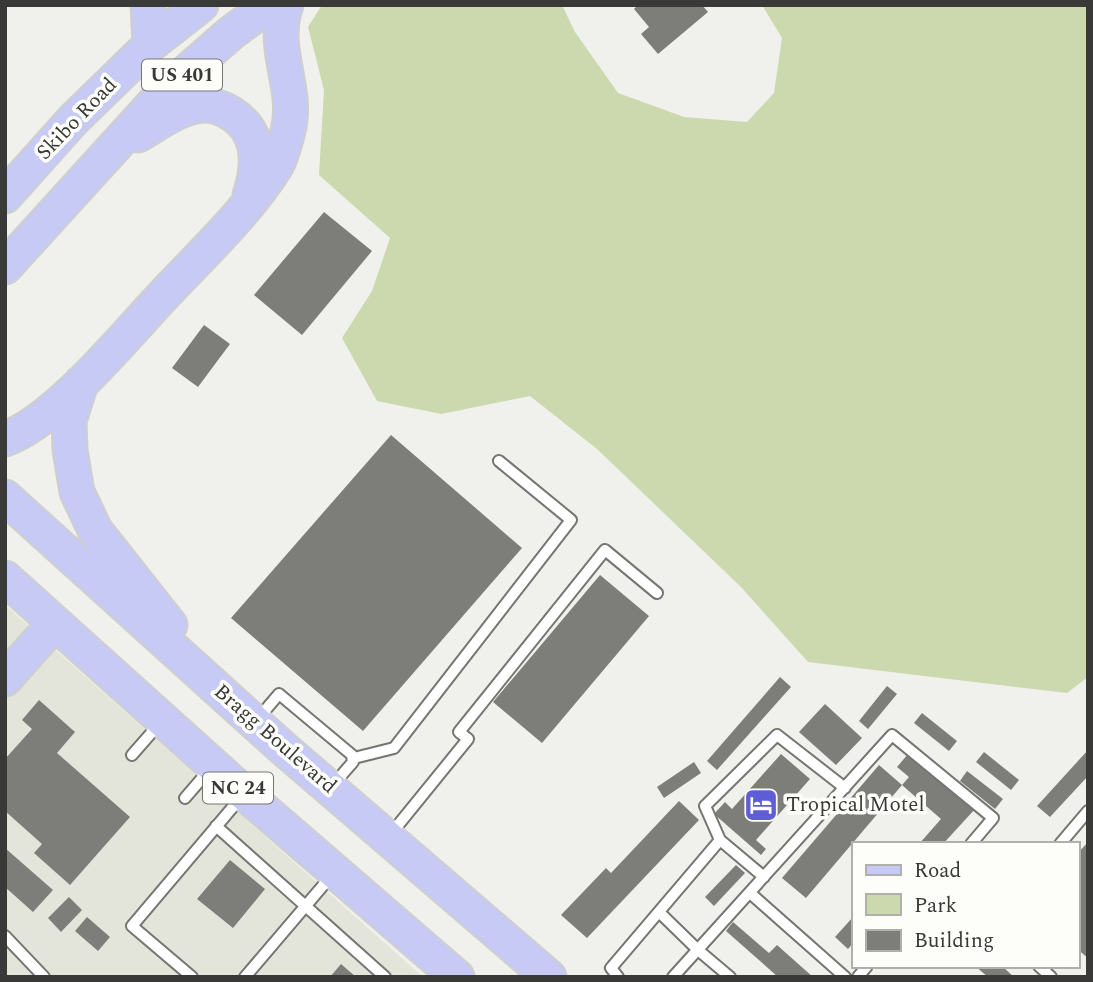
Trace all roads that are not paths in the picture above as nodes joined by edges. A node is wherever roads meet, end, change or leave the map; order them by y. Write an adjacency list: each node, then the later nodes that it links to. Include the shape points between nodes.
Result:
1 (148, 5): 5 (main road)
2 (201, 5): 5 (main road, US 401)
3 (269, 5): 6 (main road, US 401, via 167,89)
4 (286, 5): 8 (main road, via 281,48 290,97 289,127 278,163)
5 (150, 45): 7 (main road, Skibo Road / US 401, via 73,120)
6 (105, 155): 8 (main road, via 178,111 206,105 223,108 241,120 258,156); 9 (main road, US 401)
7 (5, 196)
8 (246, 207): 10 (main road)
9 (5, 267)
10 (81, 383): 11 (main road, via 36,422); 18 (main road, via 69,421 77,492 95,530)
11 (5, 439)
12 (499, 461): 22 (lane, via 571,520 394,748)
13 (5, 497): 18 (main road, Bragg Boulevard / NC 24)
14 (5, 578): 16 (main road, NC 24)
15 (657, 593): 30 (lane, via 605,550 460,732 468,738)
16 (55, 623): 17 (main road); 19 (main road, NC 24)
17 (5, 679)
18 (229, 699): 20 (main road, Bragg Boulevard / NC 24)
19 (163, 720): 21 (lane); 23 (main road, NC 24)
20 (255, 723): 22 (lane, via 279,694); 25 (main road, Bragg Boulevard / NC 24)
21 (132, 755)
22 (354, 758): 25 (lane)
23 (213, 765): 26 (main road, NC 24); 27 (lane)
24 (845, 788): 31 (lane, via 777,735 705,806); 32 (lane, via 892,736 993,818); 35 (lane)
25 (331, 789): 30 (main road, Bragg Boulevard / NC 24)
26 (244, 793): 29 (lane); 34 (main road, NC 24)
27 (185, 798)
28 (1088, 811): 33 (lane)
29 (216, 827): 37 (lane); 42 (lane, via 132,926)
30 (388, 838): 46 (main road, Bragg Boulevard / NC 24)
31 (720, 840): 35 (lane); 38 (lane)
32 (973, 842)
33 (1062, 842)
34 (335, 871): 37 (lane); 45 (main road, NC 24)
35 (764, 877): 36 (lane)
36 (750, 893): 40 (lane); 50 (lane)
37 (305, 906): 43 (lane); 44 (lane)
38 (659, 912): 40 (lane); 47 (lane, via 611,968)
39 (5, 936): 41 (lane)
40 (698, 950): 48 (lane); 49 (lane)
41 (44, 977)
42 (192, 977)
43 (245, 977)
44 (385, 977)
45 (457, 977)
46 (549, 977)
47 (618, 977)
48 (673, 977)
49 (730, 977)
50 (845, 977)

